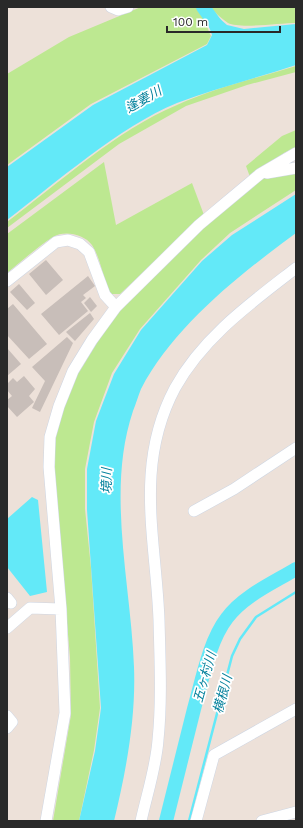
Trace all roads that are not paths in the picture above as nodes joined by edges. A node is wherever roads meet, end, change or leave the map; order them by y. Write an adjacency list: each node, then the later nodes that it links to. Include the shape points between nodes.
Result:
1 (111, 7): 2 (street, via 118,10)
2 (128, 7)
3 (296, 153): 5 (street)
4 (296, 168): 5 (street)
5 (260, 174): 8 (street, via 199,225)
6 (296, 268): 18 (street, via 236,315 202,350 175,388 161,423 150,479 149,506 159,619 158,741)
7 (7, 281): 8 (street, via 56,242 68,240 80,244 88,252 105,295)
8 (116, 307): 11 (street, via 73,371 50,437 49,467)
9 (296, 448): 10 (street, via 234,489)
10 (194, 511)
11 (61, 609): 12 (street, via 30,608); 17 (street, via 65,713)
12 (7, 628)
13 (296, 708): 19 (street, via 214,755)
14 (7, 716): 15 (street, via 12,722)
15 (7, 728)
16 (296, 812): 20 (street)
17 (46, 821)
18 (140, 821)
19 (196, 821)
20 (262, 821)

